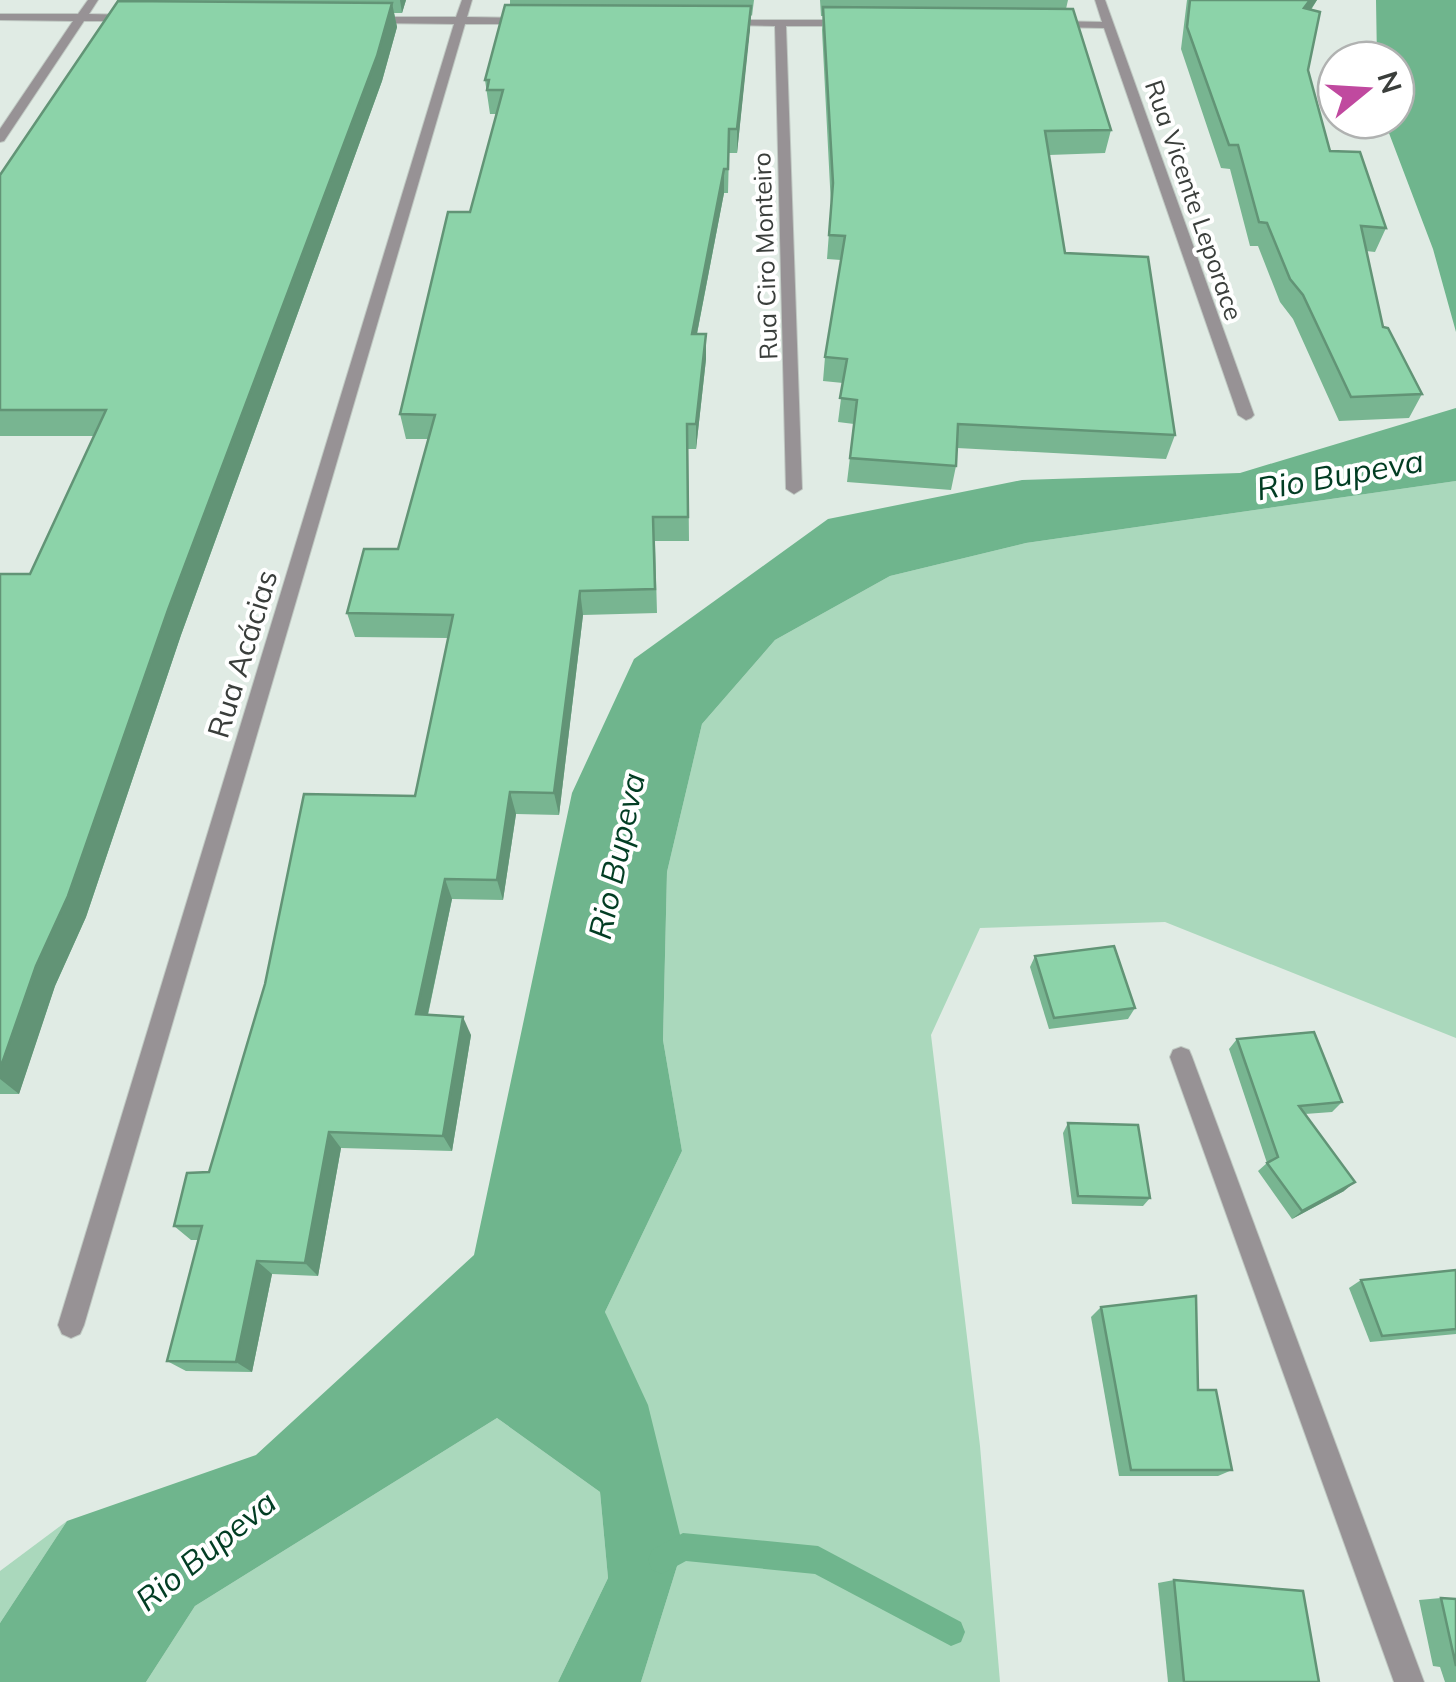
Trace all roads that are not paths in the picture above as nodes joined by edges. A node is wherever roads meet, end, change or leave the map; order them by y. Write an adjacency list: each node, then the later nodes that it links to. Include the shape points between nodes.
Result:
1 (94, 0): 5 (street)
2 (468, 0): 8 (street, Rua Acácias)
3 (1100, 0): 14 (street, Rua Vicente Leporace)
4 (0, 18): 5 (street)
5 (81, 18): 6 (street); 15 (street)
6 (157, 18)
7 (366, 20): 8 (street)
8 (461, 20): 9 (street); 19 (street, Rua Acácias)
9 (539, 21)
10 (709, 22): 11 (street)
11 (780, 22): 12 (street); 17 (street, Rua Ciro Monteiro)
12 (858, 23)
13 (1032, 24): 14 (street)
14 (1109, 25): 16 (street, Rua Vicente Leporace)
15 (0, 138)
16 (1246, 415)
17 (794, 489)
18 (1181, 1056): 20 (street)
19 (72, 1325)
20 (1409, 1682)

